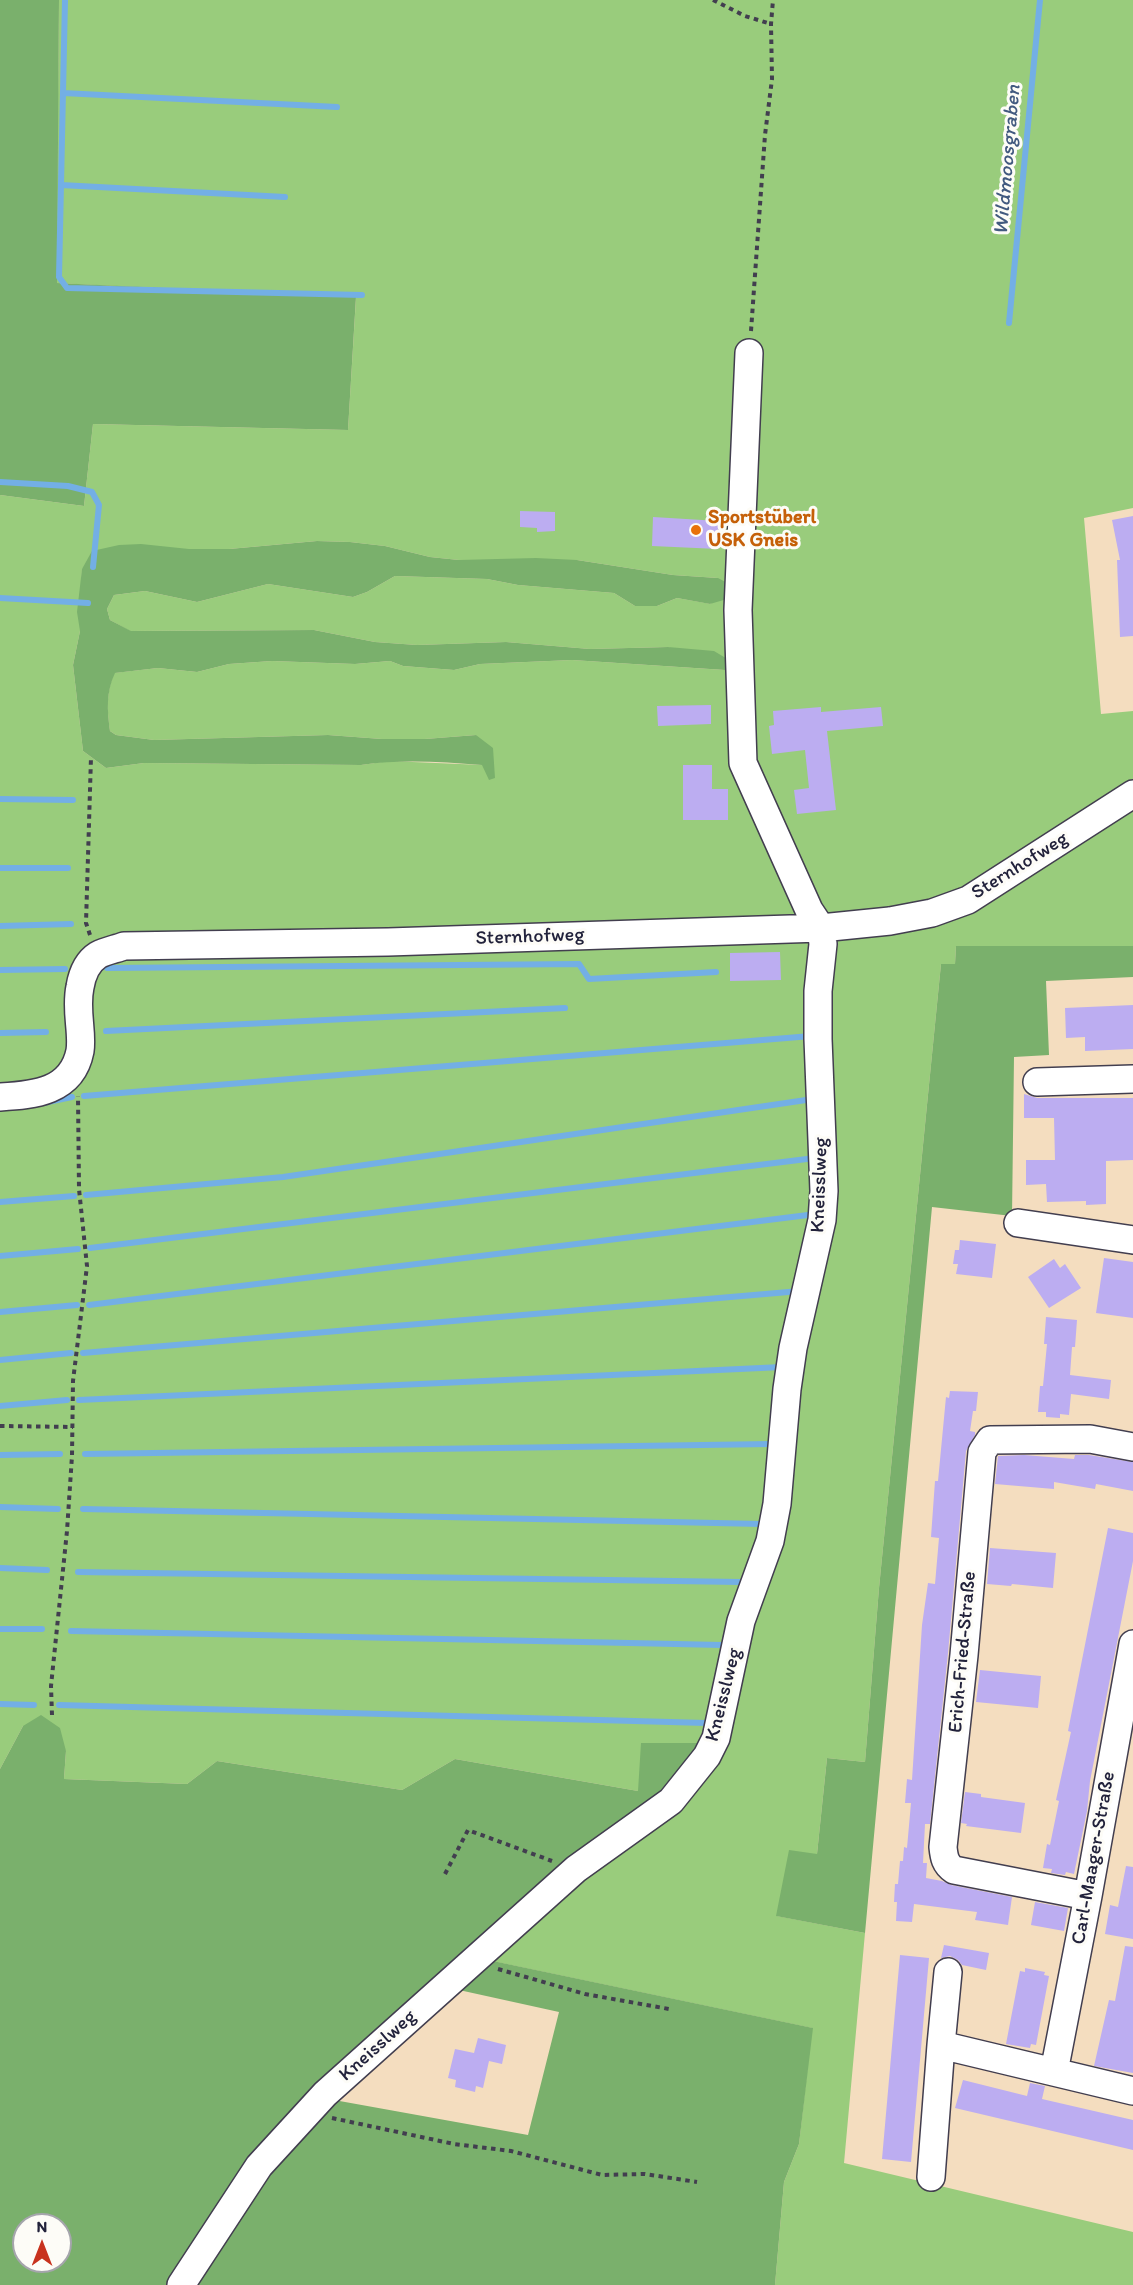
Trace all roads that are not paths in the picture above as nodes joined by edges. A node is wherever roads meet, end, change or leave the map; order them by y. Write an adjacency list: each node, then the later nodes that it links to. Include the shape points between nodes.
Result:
1 (749, 353): 3 (street, via 738,610 743,763 809,910)
2 (1133, 794): 3 (street, Sternhofweg, via 968,900 932,913)
3 (821, 928): 6 (street, Sternhofweg, via 124,946 98,955 83,973 77,1002 80,1050 71,1076 52,1089); 17 (street, Kneisslweg, via 818,1039 822,1220 790,1369 770,1541 741,1621 716,1738 707,1756 671,1801 576,1869 325,2094 259,2166)
4 (1133, 1079): 5 (street)
5 (1037, 1082)
6 (0, 1097)
7 (1018, 1223): 8 (street)
8 (1133, 1239)
9 (1133, 1448): 11 (street, Erich-Fried-Straße, via 1090,1439 990,1440 982,1452 942,1847 948,1866 954,1870)
10 (1133, 1644): 11 (street, Carl-Maager-Straße)
11 (1088, 1896): 14 (street, Carl-Maager-Straße)
12 (948, 1972): 13 (street)
13 (941, 2044): 14 (street); 16 (street)
14 (1054, 2072): 15 (street)
15 (1133, 2091)
16 (931, 2177)
17 (181, 2285)

